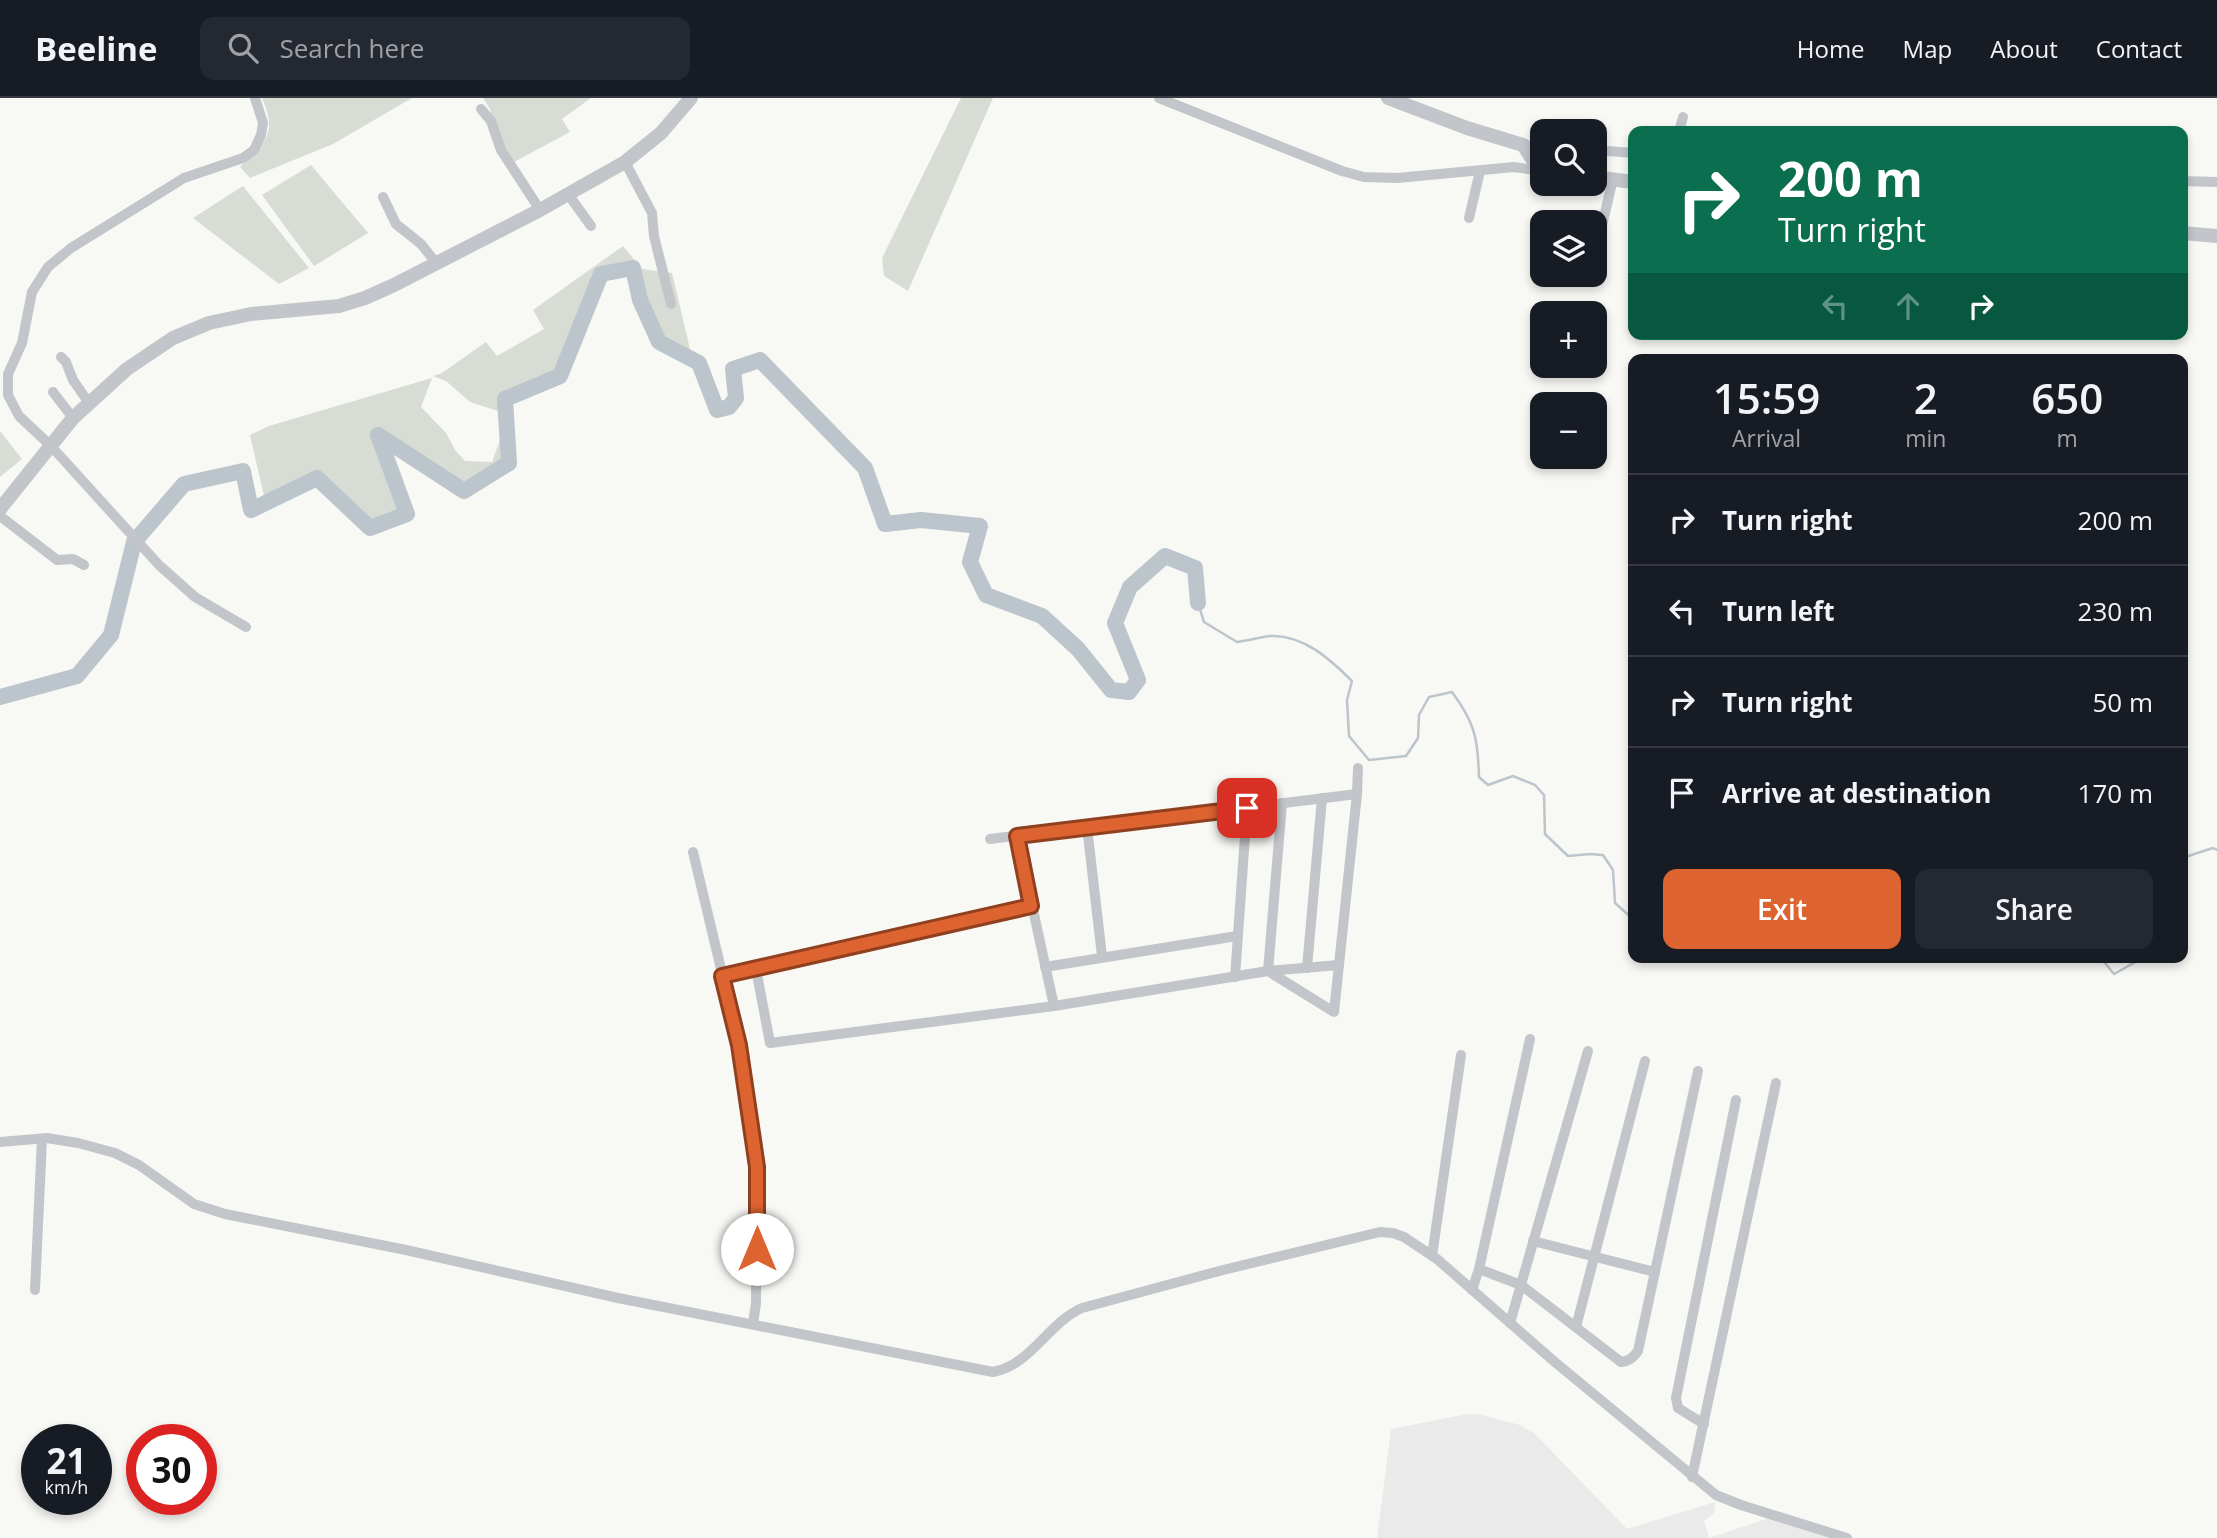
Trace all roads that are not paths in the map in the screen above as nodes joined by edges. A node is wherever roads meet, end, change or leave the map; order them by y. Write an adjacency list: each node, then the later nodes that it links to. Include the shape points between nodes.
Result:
1 (255, 98): 35 (street, via 263,123 254,150 184,178 137,205 48,267 32,292 22,343 8,374 8,395 19,416)
2 (691, 98): 13 (street, via 662,133)
3 (1159, 98): 15 (street, via 1354,175 1397,178)
4 (1388, 98): 8 (street)
5 (481, 108): 23 (street, via 501,150)
6 (1684, 117): 7 (street)
7 (1681, 126)
8 (1523, 145): 9 (street); 12 (street)
9 (1530, 146)
10 (1607, 151): 11 (street)
11 (1628, 153)
12 (1530, 156)
13 (625, 162): 21 (street); 30 (street, via 652,213)
14 (1530, 169): 15 (street)
15 (1480, 172): 25 (street)
16 (1607, 178): 17 (street)
17 (1613, 179): 18 (street); 24 (street)
18 (1628, 181)
19 (2188, 181): 20 (street)
20 (2217, 182)
21 (568, 194): 23 (street); 26 (street)
22 (383, 197): 29 (street, via 396,224)
23 (540, 209): 29 (street)
24 (1606, 210)
25 (1469, 218)
26 (591, 226)
27 (2188, 234): 28 (street)
28 (2217, 236)
29 (437, 264): 33 (street, via 352,302 209,323 173,338)
30 (671, 304)
31 (61, 357): 33 (street)
32 (53, 392): 34 (street)
33 (89, 403): 34 (street)
34 (73, 418): 35 (street)
35 (51, 446): 36 (street); 39 (street, via 195,597)
36 (0, 509)
37 (0, 516): 38 (street, via 57,560 73,559)
38 (83, 565)
39 (246, 627)
40 (1358, 768): 41 (street)
41 (1357, 794): 42 (street); 52 (street)
42 (1322, 799): 43 (street); 54 (street)
43 (1282, 803): 44 (street); 56 (street)
44 (1247, 808): 45 (street); 50 (street)
45 (1087, 827): 46 (street); 51 (street)
46 (1017, 836): 47 (street); 49 (street)
47 (990, 839)
48 (692, 852): 57 (street)
49 (1031, 906): 53 (street); 55 (street)
50 (1237, 936): 51 (street); 58 (street)
51 (1102, 956): 53 (street)
52 (1339, 965): 54 (street); 56 (street, via 1334,1012)
53 (1045, 967): 59 (street)
54 (1307, 968): 56 (street)
55 (756, 969): 57 (street); 59 (street, via 770,1043)
56 (1268, 971): 58 (street)
57 (722, 976): 78 (street, via 739,1045 757,1167)
58 (1235, 977): 59 (street)
59 (1054, 1006)
60 (1530, 1039): 72 (street)
61 (1588, 1051): 69 (street)
62 (1461, 1055): 70 (street)
63 (1645, 1061): 71 (street)
64 (1698, 1071): 73 (street)
65 (1776, 1083): 80 (street)
66 (1736, 1100): 80 (street, via 1676,1398 1678,1408)
67 (42, 1139): 68 (street); 75 (street); 78 (street, via 115,1153 194,1204 225,1214)
68 (0, 1142)
69 (1533, 1241): 71 (street); 74 (street)
70 (1432, 1256): 76 (street); 78 (street, via 1404,1237 1380,1232 1141,1292 1075,1312 1024,1357 993,1372)
71 (1594, 1258): 73 (street); 79 (street)
72 (1479, 1269): 74 (street); 76 (street)
73 (1655, 1272): 79 (street, via 1638,1351 1628,1362 1621,1362)
74 (1521, 1285): 77 (street); 79 (street)
75 (35, 1290)
76 (1472, 1290): 77 (street)
77 (1510, 1323): 81 (street)
78 (753, 1324)
79 (1576, 1327)
80 (1704, 1424): 81 (street)
81 (1692, 1477): 82 (street, via 1731,1502)
82 (1847, 1538)

